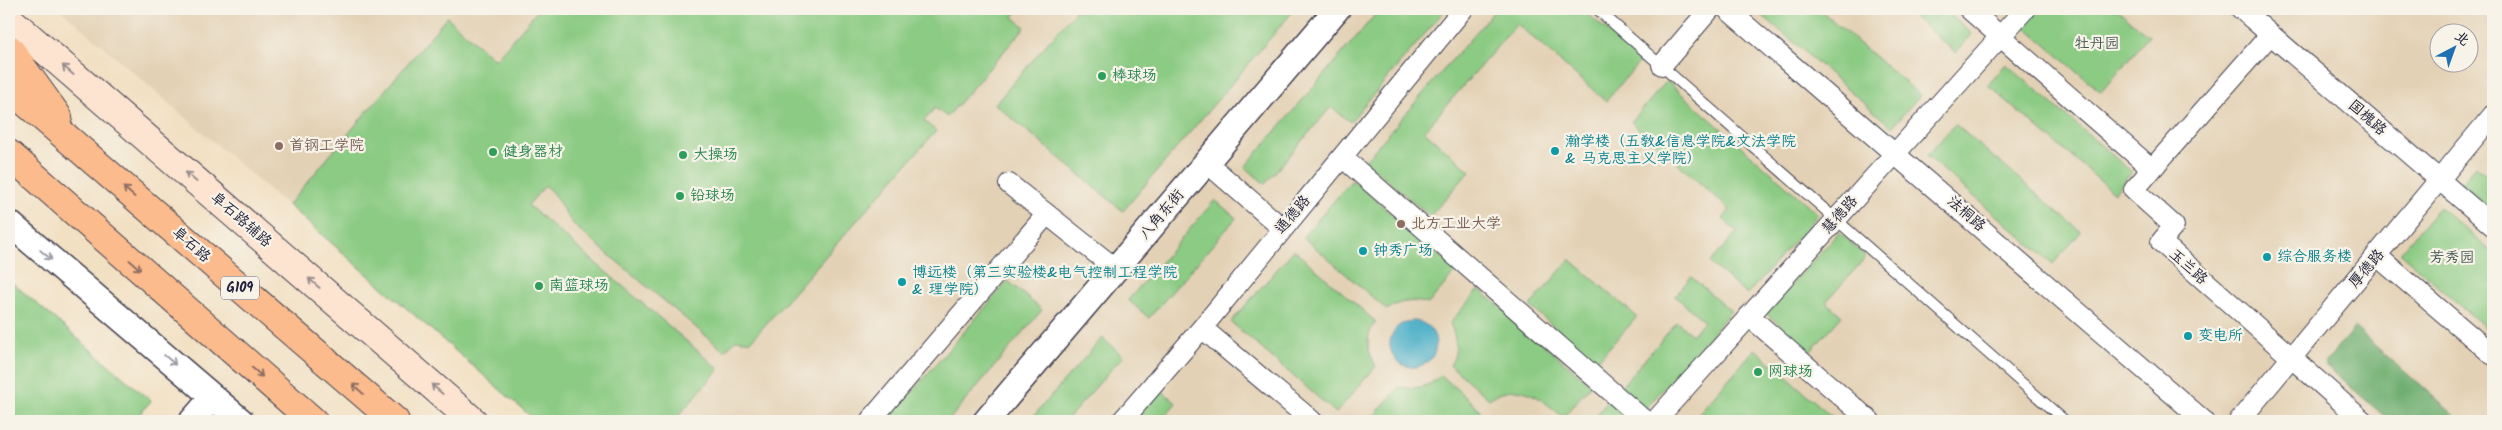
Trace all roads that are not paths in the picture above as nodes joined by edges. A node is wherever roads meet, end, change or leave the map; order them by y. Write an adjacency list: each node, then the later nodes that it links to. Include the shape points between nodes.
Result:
1 (1337, 9): 20 (street, 八角东街)
2 (1463, 9): 19 (street, 通德路)
3 (1597, 9): 13 (lane)
4 (1710, 9): 13 (street)
5 (1727, 9): 18 (street, 法桐路)
6 (1969, 9): 11 (street)
7 (2025, 9): 11 (street, 慧德路)
8 (2240, 9): 10 (street, 国槐路)
9 (9, 19): 42 (main road, 阜石路辅路, one-way to 9)
10 (2270, 35): 21 (street); 23 (street, 国槐路)
11 (2001, 36): 18 (street, 慧德路); 21 (street)
12 (9, 49): 17 (highway)
13 (1662, 65): 26 (lane)
14 (9, 88): 17 (highway, 阜石路 / G109)
15 (2493, 115): 23 (street, 厚德路)
16 (9, 154): 30 (highway)
17 (85, 154): 41 (highway, 阜石路 / G109, one-way to 17)
18 (1896, 154): 26 (street, 慧德路); 51 (street, 法桐路)
19 (1342, 157): 29 (street, 通德路); 47 (street)
20 (1206, 162): 29 (street); 32 (street, 八角东街)
21 (2152, 169): 36 (street, 玉兰路, via 2134,190 2174,226 2161,242)
22 (9, 173): 30 (highway)
23 (2440, 180): 28 (street, 国槐路); 31 (street, 厚德路)
24 (1009, 184): 25 (street)
25 (1047, 214): 32 (street); 43 (street)
26 (1836, 220): 33 (street, 慧德路); 50 (lane)
27 (9, 223): 37 (street, one-way to 37)
28 (2493, 226)
29 (1282, 228): 34 (street, 通德路)
30 (98, 233): 40 (highway, one-way to 40)
31 (2378, 256): 35 (street); 36 (street, 厚德路)
32 (1116, 269): 44 (street, 八角东街)
33 (1749, 316): 48 (street, 慧德路); 49 (street)
34 (1202, 328): 45 (street, 通德路); 46 (street)
35 (2493, 355)
36 (2292, 359): 52 (street, 厚德路); 53 (street, 玉兰路)
37 (213, 397): 38 (street); 39 (street)
38 (192, 421)
39 (241, 421)
40 (313, 421)
41 (395, 421)
42 (474, 421)
43 (870, 421)
44 (986, 421)
45 (1122, 421)
46 (1312, 421)
47 (1645, 421)
48 (1656, 421)
49 (1870, 421)
50 (2065, 421)
51 (2204, 421)
52 (2239, 421)
53 (2363, 421)

